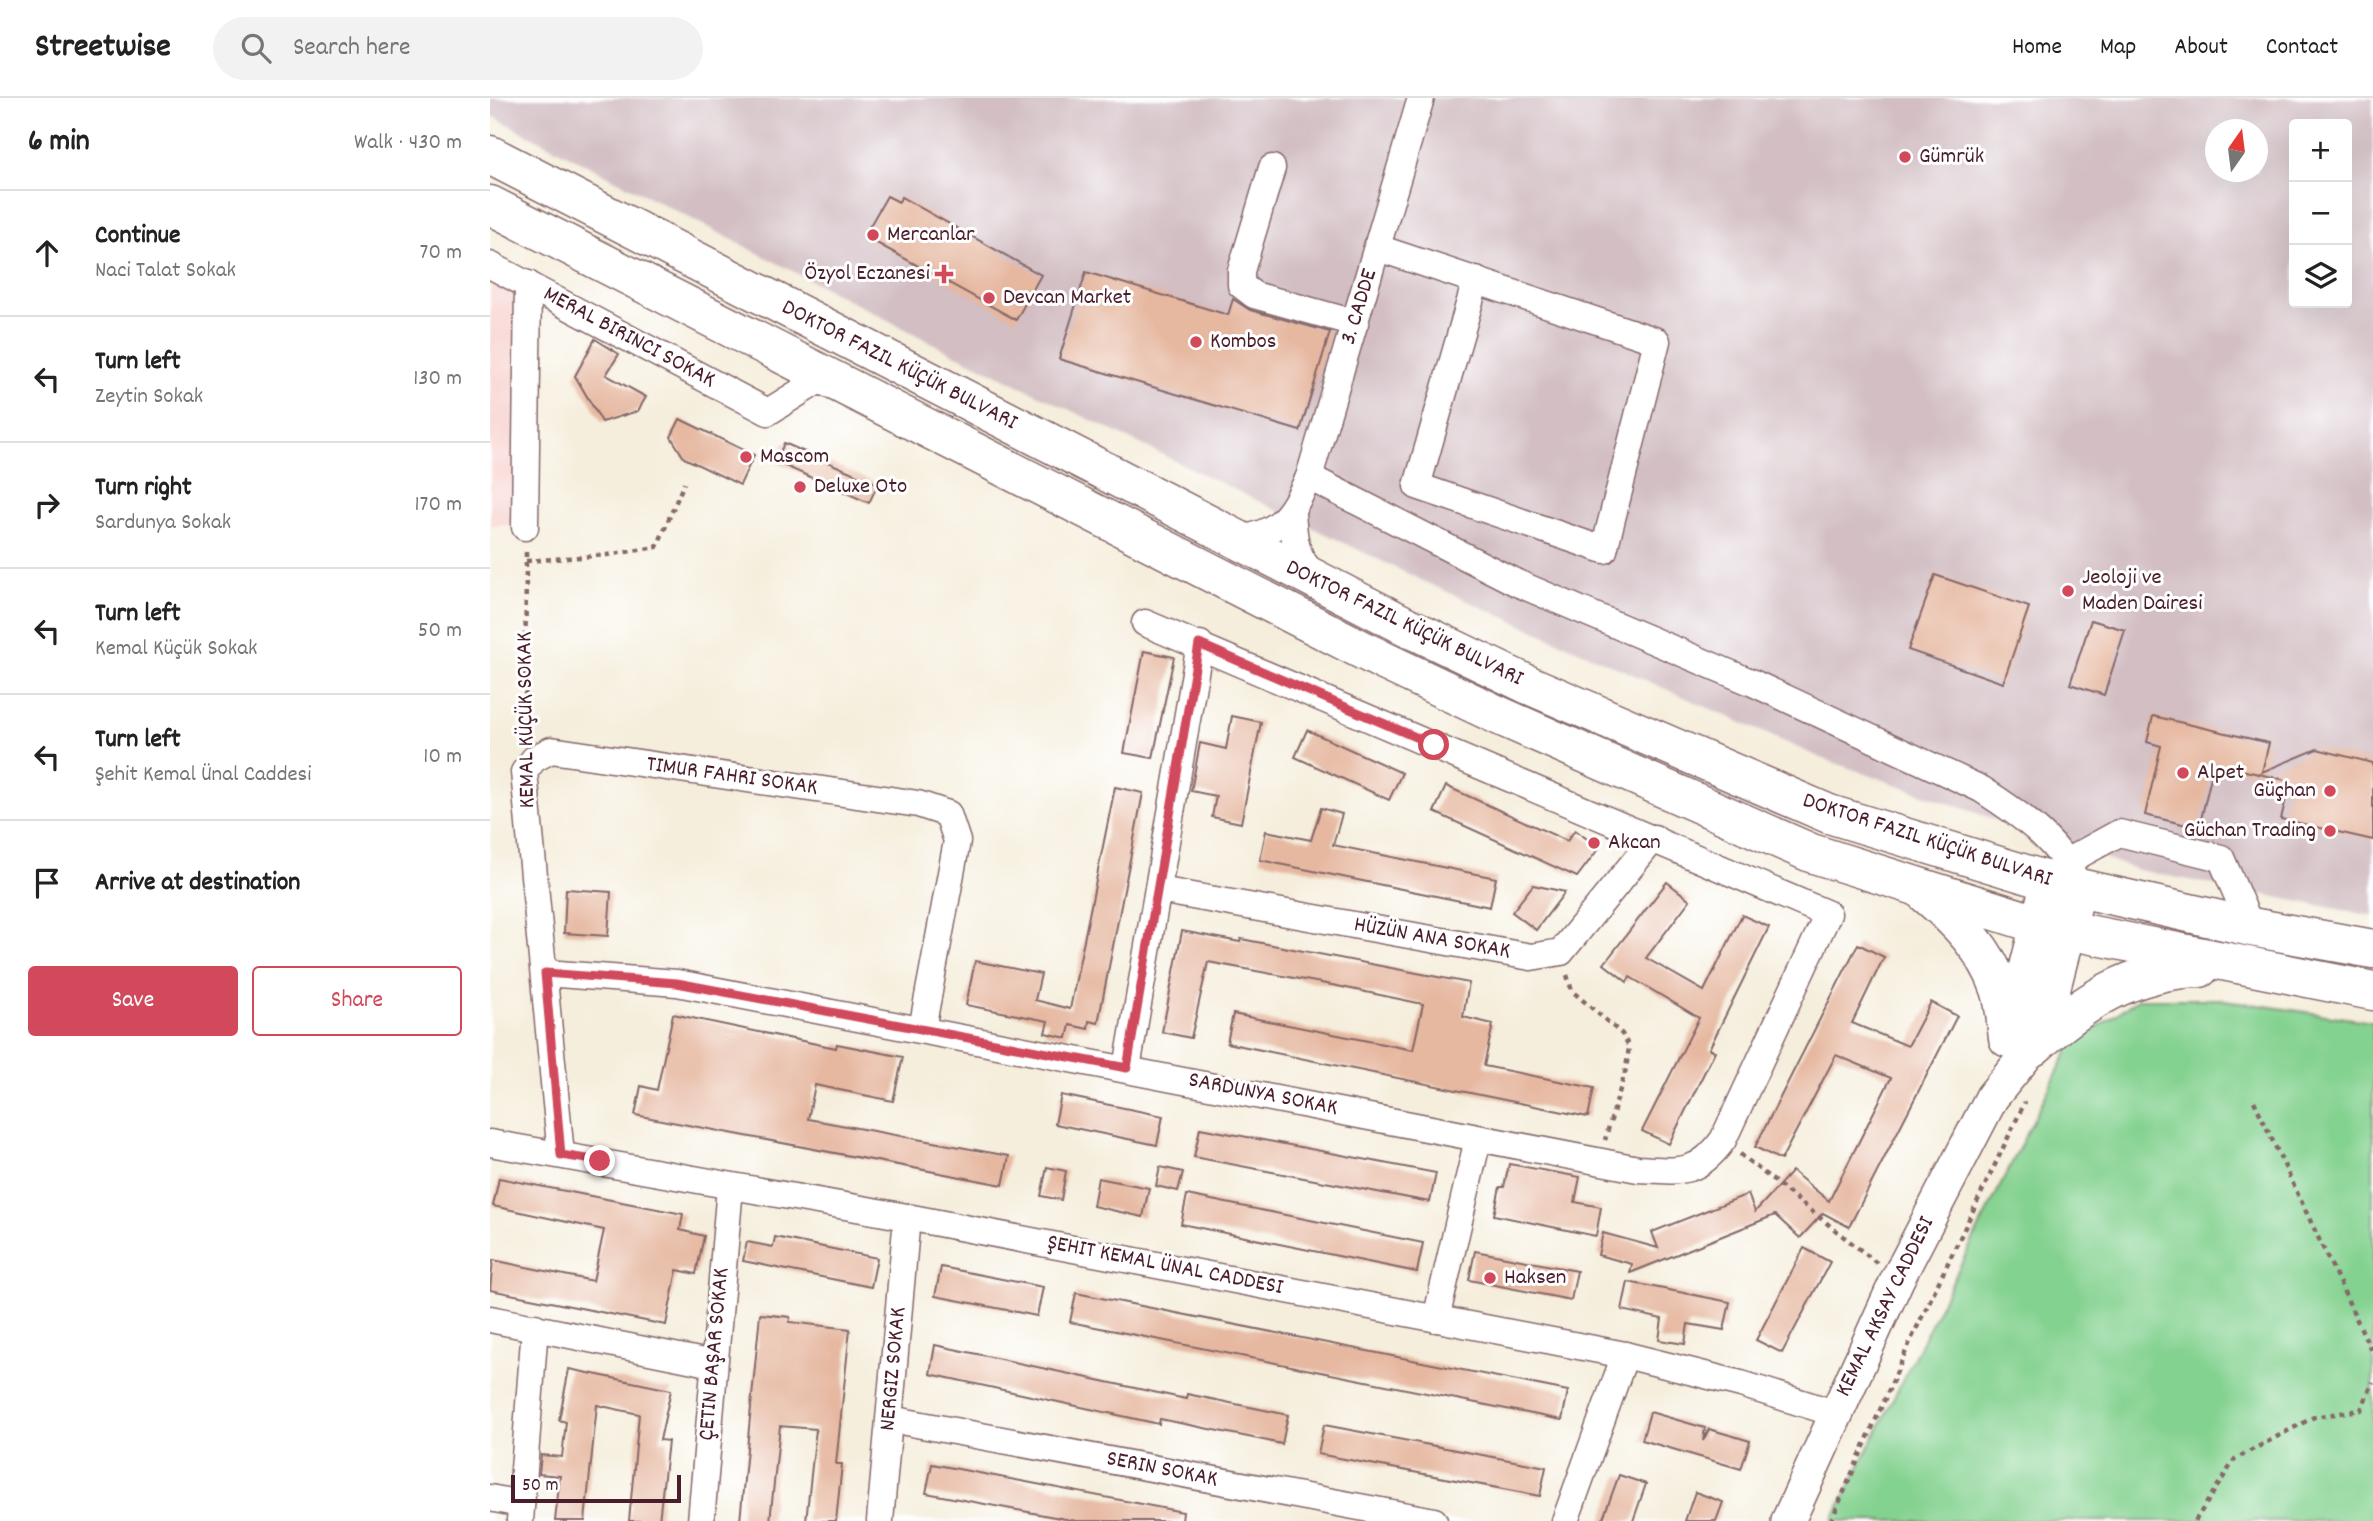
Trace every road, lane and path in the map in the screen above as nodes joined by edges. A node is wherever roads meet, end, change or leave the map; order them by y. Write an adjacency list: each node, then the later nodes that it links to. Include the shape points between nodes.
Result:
1 (1421, 98): 5 (street, 3. CADDE)
2 (490, 155): 15 (highway)
3 (1272, 168): 9 (street, via 1241,271 1241,285 1254,295)
4 (490, 205): 10 (highway)
5 (1378, 248): 7 (street); 9 (street, 3. CADDE)
6 (490, 265): 8 (street, MERAL BIRINCI SOKAK)
7 (1476, 280): 7 (street, via 1657,341 1604,550 1417,486)
8 (528, 284): 10 (street, MERAL BIRINCI SOKAK, via 768,412); 14 (street)
9 (1355, 323): 11 (street, 3. CADDE)
10 (824, 377): 23 (highway, via 1203,571 1500,716 1811,853)
11 (1309, 477): 13 (street, 3. CADDE); 22 (street, via 1517,583 1753,683 1981,789 2012,809)
12 (684, 483): 16 (path, via 657,547)
13 (1292, 513): 15 (street, via 1267,532); 17 (street, via 1296,549 1304,566)
14 (525, 527): 16 (path, KEMAL KÜÇÜK SOKAK)
15 (1233, 540): 17 (highway)
16 (526, 561): 20 (path, KEMAL KÜÇÜK SOKAK)
17 (1331, 588): 22 (highway, via 1529,685 1829,814)
18 (1145, 623): 19 (street)
19 (1199, 644): 21 (street); 24 (street)
20 (524, 772): 30 (street, KEMAL KÜÇÜK SOKAK); 32 (street, TIMUR FAHRI SOKAK, via 534,759 551,750 918,804 948,814 957,841)
21 (1654, 838): 28 (street); 38 (street, SARDUNYA SOKAK, via 1828,914)
22 (2065, 877): 25 (main road, KEMAL AKSAY CADDESI); 26 (highway); 26 (street, via 2119,833 2221,859)
23 (1920, 888): 25 (highway); 33 (highway, via 1954,918 1983,955)
24 (1159, 890): 28 (street, HÜZÜN ANA SOKAK, via 1531,957); 34 (street)
25 (2053, 927): 29 (highway); 33 (main road, KEMAL AKSAY CADDESI)
26 (2251, 927): 27 (highway)
27 (2373, 949)
28 (1561, 952): 41 (path, via 1572,991 1622,1034 1629,1047)
29 (2244, 967): 31 (highway); 33 (highway, via 2177,969 2131,979)
30 (545, 973): 32 (street, SARDUNYA SOKAK, via 677,983); 40 (street, KEMAL KÜÇÜK SOKAK)
31 (2373, 991)
32 (922, 1029): 34 (street, SARDUNYA SOKAK)
33 (2021, 1042): 44 (main road, KEMAL AKSAY CADDESI)
34 (1127, 1068): 37 (street, SARDUNYA SOKAK)
35 (2028, 1096): 61 (path, via 1910,1342)
36 (2254, 1101): 48 (path)
37 (1478, 1139): 41 (street, SARDUNYA SOKAK); 46 (street)
38 (1723, 1140): 41 (street, SARDUNYA SOKAK, via 1709,1159 1684,1172); 44 (path)
39 (490, 1143): 40 (street, ŞEHIT KEMAL ÜNAL CADDESI)
40 (561, 1155): 42 (street, ŞEHIT KEMAL ÜNAL CADDESI)
41 (1600, 1161)
42 (730, 1186): 43 (street, ŞEHIT KEMAL ÜNAL CADDESI); 50 (street, ÇETIN BAŞAR SOKAK)
43 (906, 1217): 46 (street, ŞEHIT KEMAL ÜNAL CADDESI); 53 (street, NERGIZ SOKAK)
44 (1896, 1280): 52 (main road, KEMAL AKSAY CADDESI)
45 (490, 1319): 47 (street)
46 (1436, 1320): 49 (street, ŞEHIT KEMAL ÜNAL CADDESI)
47 (535, 1327): 50 (street); 55 (street)
48 (2373, 1354)
49 (1625, 1355): 52 (street, ŞEHIT KEMAL ÜNAL CADDESI); 59 (street)
50 (714, 1364): 56 (street, ÇETIN BAŞAR SOKAK)
51 (2373, 1382): 62 (path, via 2361,1410 2314,1417 2235,1458)
52 (1834, 1413): 60 (main road, KEMAL AKSAY CADDESI)
53 (890, 1419): 57 (street, NERGIZ SOKAK); 58 (street, SERIN SOKAK)
54 (490, 1498): 55 (street)
55 (520, 1513)
56 (701, 1521)
57 (880, 1521)
58 (1434, 1521)
59 (1564, 1521)
60 (1788, 1521)
61 (1831, 1521)
62 (2195, 1521)

